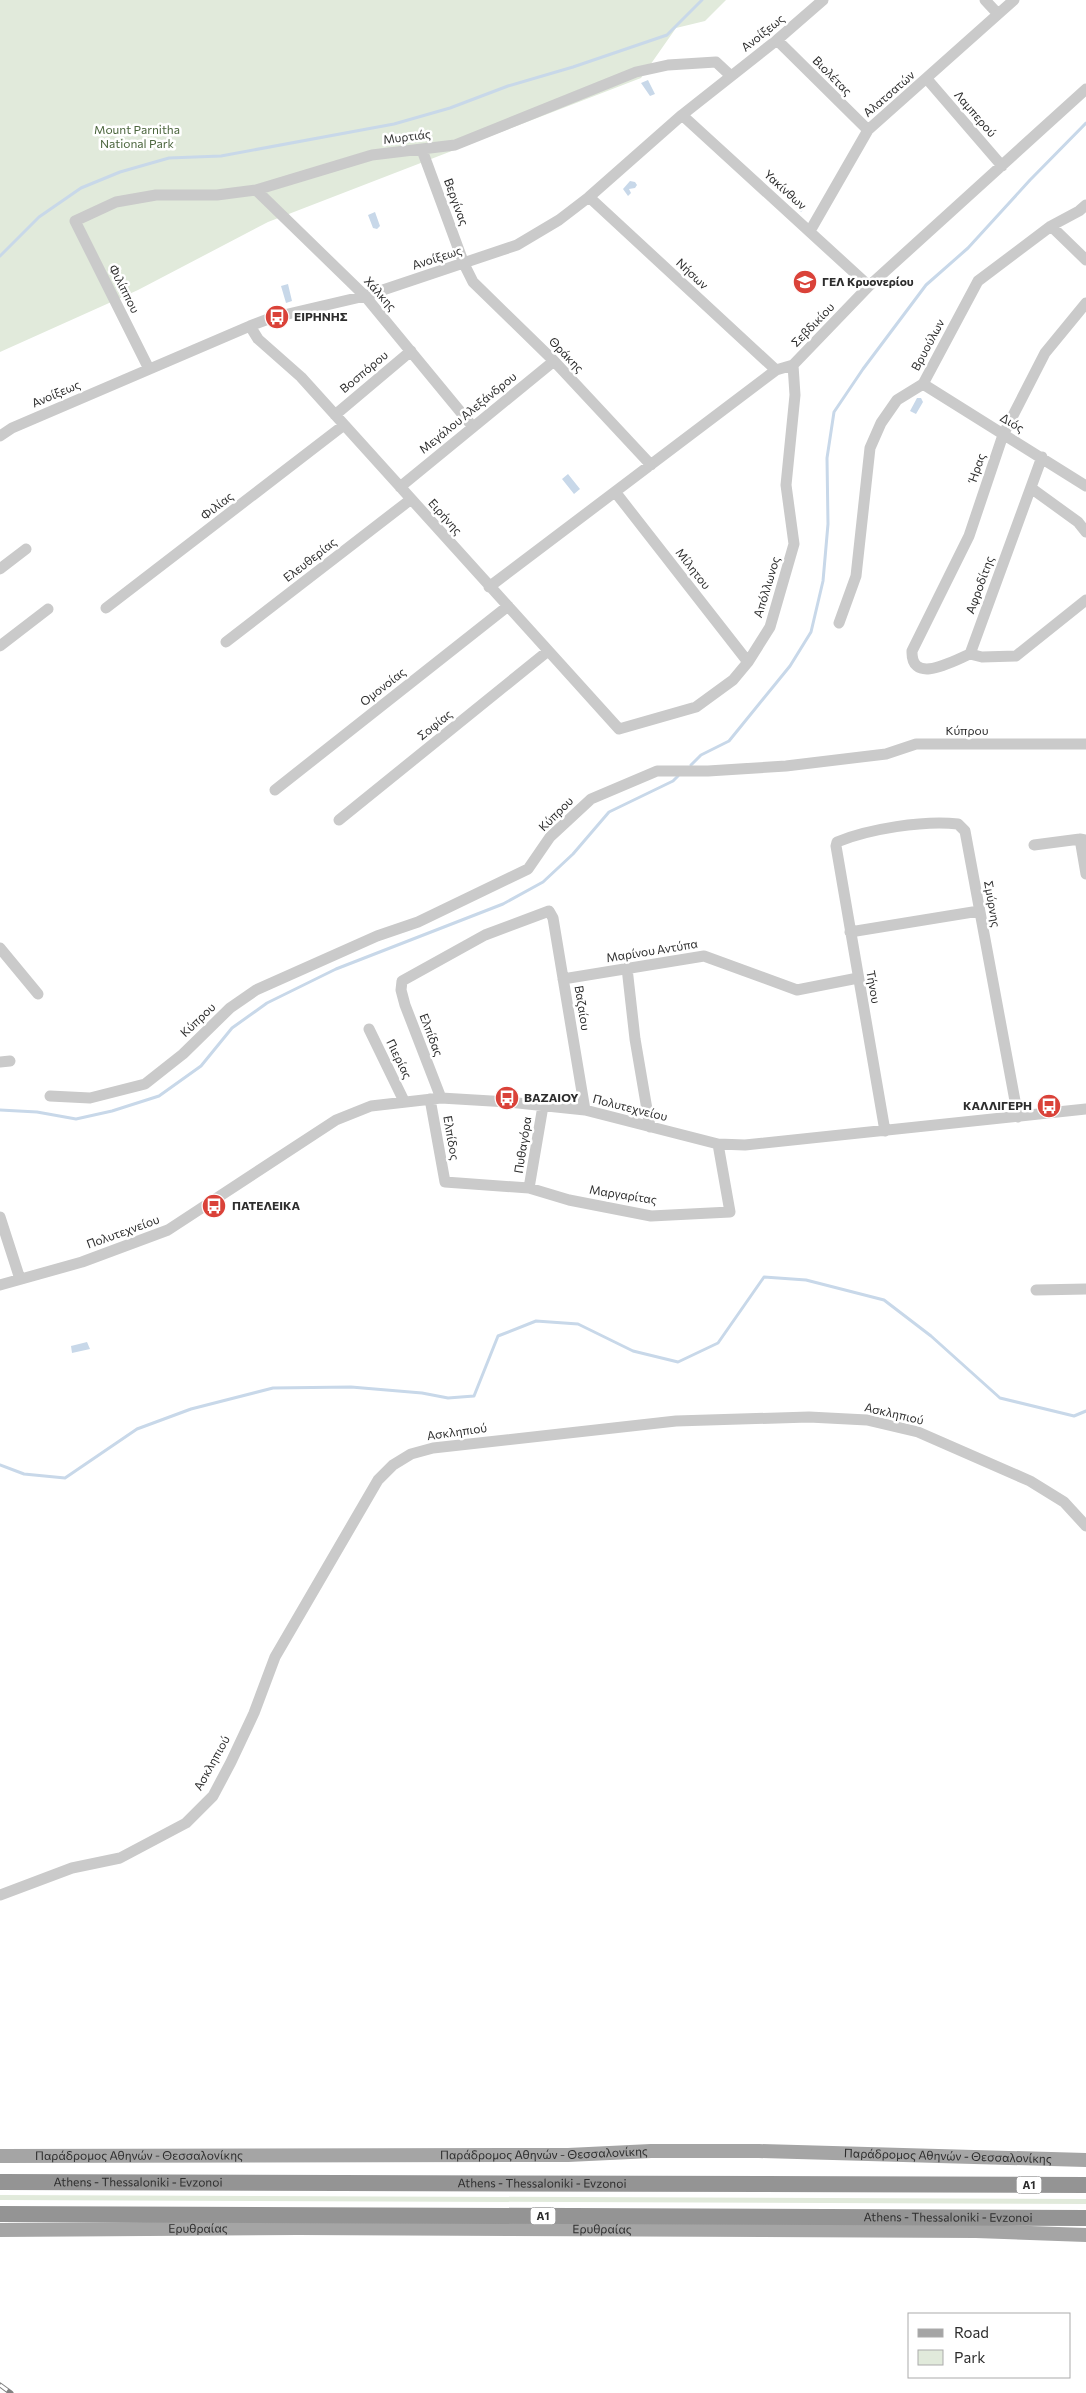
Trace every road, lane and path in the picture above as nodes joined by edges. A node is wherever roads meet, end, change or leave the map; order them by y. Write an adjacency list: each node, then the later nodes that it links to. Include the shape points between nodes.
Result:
1 (823, 0): 5 (street, Ανοίξεως)
2 (986, 0): 4 (street)
3 (1014, 0): 4 (street, Αλατσατών)
4 (998, 14): 7 (street, Αλατσατών)
5 (777, 40): 6 (street, Ανοίξεως); 10 (street, Βιολέτας)
6 (731, 76): 9 (street, Ανοίξεως); 11 (street, Μυρτιάς, via 716,62 644,70 454,144)
7 (927, 79): 10 (street, Αλατσατών); 12 (street, Λαμπερού)
8 (1086, 89): 12 (street, Σεβδικίου)
9 (682, 115): 14 (street, Ανοίξεως); 18 (street, Υακίνθων)
10 (868, 130): 18 (street, Αλατσατών)
11 (422, 150): 13 (street, Μυρτιάς, via 372,155); 20 (street, Βεργίνας)
12 (1002, 166): 21 (street, Σεβδικίου)
13 (256, 190): 16 (street, Μυρτιάς, via 217,195 156,195 116,202); 22 (street, Χάλκης)
14 (589, 197): 20 (street, Ανοίξεως, via 559,220 517,244); 29 (street, Νήσων)
15 (1086, 205): 17 (street, Βρυούλων)
16 (75, 221): 28 (street, Φιλίππου)
17 (1051, 226): 19 (street); 30 (street, Βρυούλων, via 978,281)
18 (810, 231): 21 (street, Υακίνθων)
19 (1086, 260)
20 (464, 264): 22 (street, Ανοίξεως); 26 (street, Θράκης, via 473,282)
21 (869, 286): 27 (street, Σεβδικίου)
22 (365, 296): 24 (street, Ανοίξεως); 25 (street, Χάλκης)
23 (1086, 303): 34 (street, Ήρας, via 1045,354)
24 (250, 326): 28 (street, Ανοίξεως); 31 (street, Ειρήνης, via 258,339 301,377)
25 (411, 351): 31 (street, Βοσπόρου); 33 (street, Χάλκης)
26 (554, 361): 33 (street, Μεγάλου Αλεξάνδρου); 37 (street, Θράκης)
27 (793, 366): 29 (street, Σεβδικίου); 56 (street, Απόλλωνος, via 795,395 786,485 794,544 770,627)
28 (149, 369): 35 (street, Ανοίξεως)
29 (776, 370): 37 (street, Σεβδικίου)
30 (923, 384): 34 (street, Διός); 51 (street, Βρυούλων, via 897,400 881,423 870,448 856,576)
31 (335, 414): 32 (street, Ειρήνης)
32 (344, 425): 39 (street, Ειρήνης); 49 (street, Φιλίας)
33 (473, 427): 39 (street, Μεγάλου Αλεξάνδρου)
34 (1003, 434): 36 (street, Διός); 55 (street, Ήρας, via 969,536 912,651 913,660 924,669 936,669)
35 (0, 436)
36 (1042, 457): 38 (street, Διός); 40 (street, Αφροδίτης)
37 (651, 465): 41 (street, Σεβδικίου)
38 (1086, 486)
39 (400, 487): 42 (street, Ειρήνης)
40 (1031, 488): 43 (street, via 1078,522); 55 (street, Αφροδίτης)
41 (616, 493): 46 (street, Σεβδικίου); 56 (street, Μίλητου)
42 (410, 500): 46 (street, Ειρήνης); 52 (street, Ελευθερίας)
43 (1086, 532)
44 (26, 549): 45 (street)
45 (0, 569)
46 (489, 587): 48 (street, Ειρήνης)
47 (1086, 600): 55 (street, via 1016,656)
48 (508, 606): 54 (street, Ειρήνης); 59 (street, Ομονοίας)
49 (106, 608)
50 (48, 609): 53 (street)
51 (839, 623)
52 (226, 642)
53 (0, 646)
54 (548, 651): 57 (street, Ειρήνης); 60 (street, Σοφίας)
55 (970, 654)
56 (748, 662): 57 (street, Απόλλωνος, via 733,680 696,707)
57 (619, 729)
58 (1086, 744): 74 (street, Κύπρου, via 916,744 886,754 813,763 708,771 657,770 591,799 550,837 528,869 418,922 377,936 256,990 230,1008 183,1054 145,1084 90,1098)
59 (275, 790)
60 (339, 820)
61 (1083, 840): 62 (street); 64 (street)
62 (1034, 845)
63 (836, 846): 65 (street, Σμύρνης, via 837,842 849,838 908,825 958,824 965,831); 66 (street, Τήνου)
64 (1086, 874)
65 (979, 912): 66 (street); 80 (street, Σμύρνης)
66 (850, 932): 69 (street, Τήνου)
67 (0, 948): 72 (street)
68 (627, 968): 69 (street, Μαρίνου Αντύπα, via 704,956 797,990); 70 (street, Μαρίνου Αντύπα); 81 (street)
69 (858, 978): 82 (street, Τήνου)
70 (563, 979): 71 (street, Βαζαίου, via 549,911 485,935); 79 (street, Βαζαίου)
71 (402, 981): 75 (street, Ελπίδας, via 405,1006)
72 (38, 994)
73 (369, 1029): 76 (street, Πιερίας)
74 (50, 1096)
75 (436, 1098): 76 (street, Πολυτεχνείου); 77 (street, Πολυτεχνείου); 84 (street, Ελπίδος)
76 (404, 1101): 87 (street, Πολυτεχνείου, via 371,1106 336,1120 168,1230 82,1262)
77 (543, 1106): 79 (street, Πολυτεχνείου); 85 (street, Πυθαγόρα)
78 (1086, 1109): 80 (street, Πολυτεχνείου)
79 (585, 1110): 81 (street, Πολυτεχνείου)
80 (1018, 1117): 82 (street, Πολυτεχνείου)
81 (650, 1127): 83 (street, Πολυτεχνείου)
82 (885, 1132): 83 (street, Πολυτεχνείου, via 746,1145)
83 (718, 1144): 85 (street, Μαργαρίτας, via 730,1212 652,1216 569,1200)
84 (445, 1182): 85 (street, Μαργαρίτας)
85 (529, 1188)
86 (0, 1217): 87 (street)
87 (20, 1279): 88 (street, Πολυτεχνείου)
88 (0, 1285)
89 (1086, 1289): 90 (street)
90 (1036, 1290)
91 (1086, 1526): 92 (street, Ασκληπιού, via 1064,1502 1030,1481 918,1432 867,1420 809,1416 676,1422 443,1447 410,1454 378,1480 275,1657 254,1712 213,1796 186,1823 120,1858 72,1868)
92 (0, 1894)
93 (0, 2156): 94 (main road, Παράδρομος Αθηνών - Θεσσαλονίκης, via 568,2155 651,2151)
94 (1086, 2160)
95 (0, 2182): 96 (highway, Athens - Thessaloniki - Evzonoi / Α1)
96 (1086, 2186)
97 (0, 2214): 98 (highway, Athens - Thessaloniki - Evzonoi / Α1)
98 (1086, 2218)
99 (0, 2230): 100 (main road, Ερυθραίας, via 328,2228)
100 (1086, 2235)

